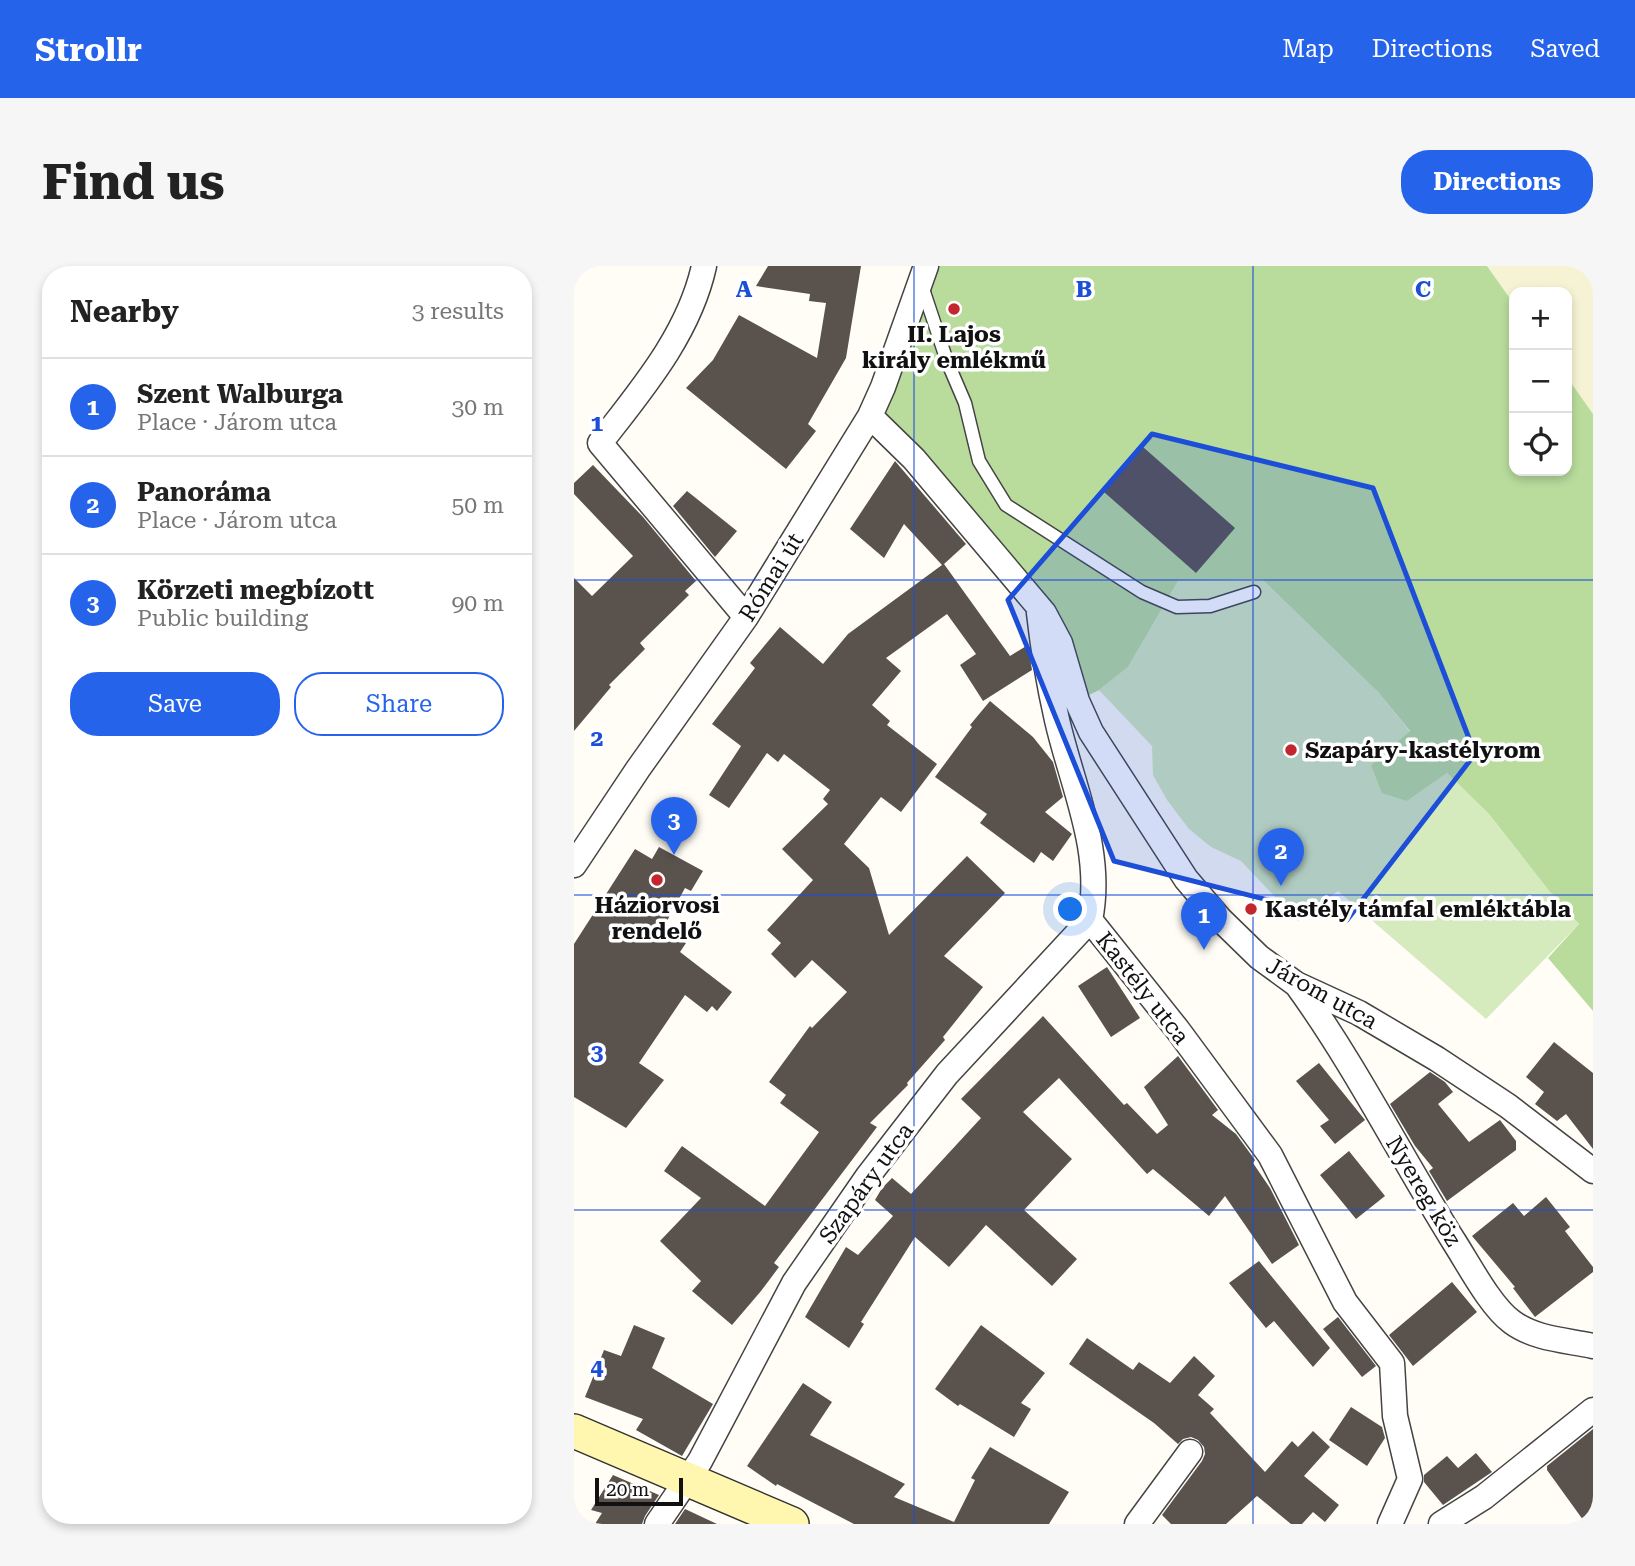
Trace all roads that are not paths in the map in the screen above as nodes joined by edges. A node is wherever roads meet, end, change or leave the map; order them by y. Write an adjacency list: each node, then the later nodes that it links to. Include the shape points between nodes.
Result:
1 (704, 266): 6 (street, via 690,312 644,387 600,443)
2 (924, 274): 3 (street, Római út); 4 (lane, via 979,461 1006,505 1142,592 1177,607 1210,606)
3 (870, 416): 5 (street, via 914,459); 6 (street, Római út)
4 (1254, 592)
5 (1038, 606): 8 (street, Kastély utca, via 1057,720 1093,861); 9 (street, Járom utca, via 1060,643 1091,732 1186,879 1258,957)
6 (746, 618): 7 (street, Római út)
7 (574, 865)
8 (1090, 920): 15 (street, Szapáry utca, via 947,1074 868,1175 794,1283); 19 (street, Kastély utca, via 1270,1155 1345,1303 1392,1363 1395,1416 1410,1479)
9 (1296, 984): 10 (street, Járom utca, via 1359,1013 1437,1059); 11 (street, Nyereg köz, via 1327,1026 1485,1291 1509,1321 1531,1334)
10 (1593, 1171)
11 (1593, 1346)
12 (1593, 1409): 20 (street, via 1484,1497)
13 (574, 1431): 15 (street)
14 (1189, 1452): 18 (street)
15 (687, 1479): 16 (street, Szapáry utca); 17 (street)
16 (657, 1524)
17 (792, 1524)
18 (1137, 1524)
19 (1390, 1524)
20 (1441, 1524)

